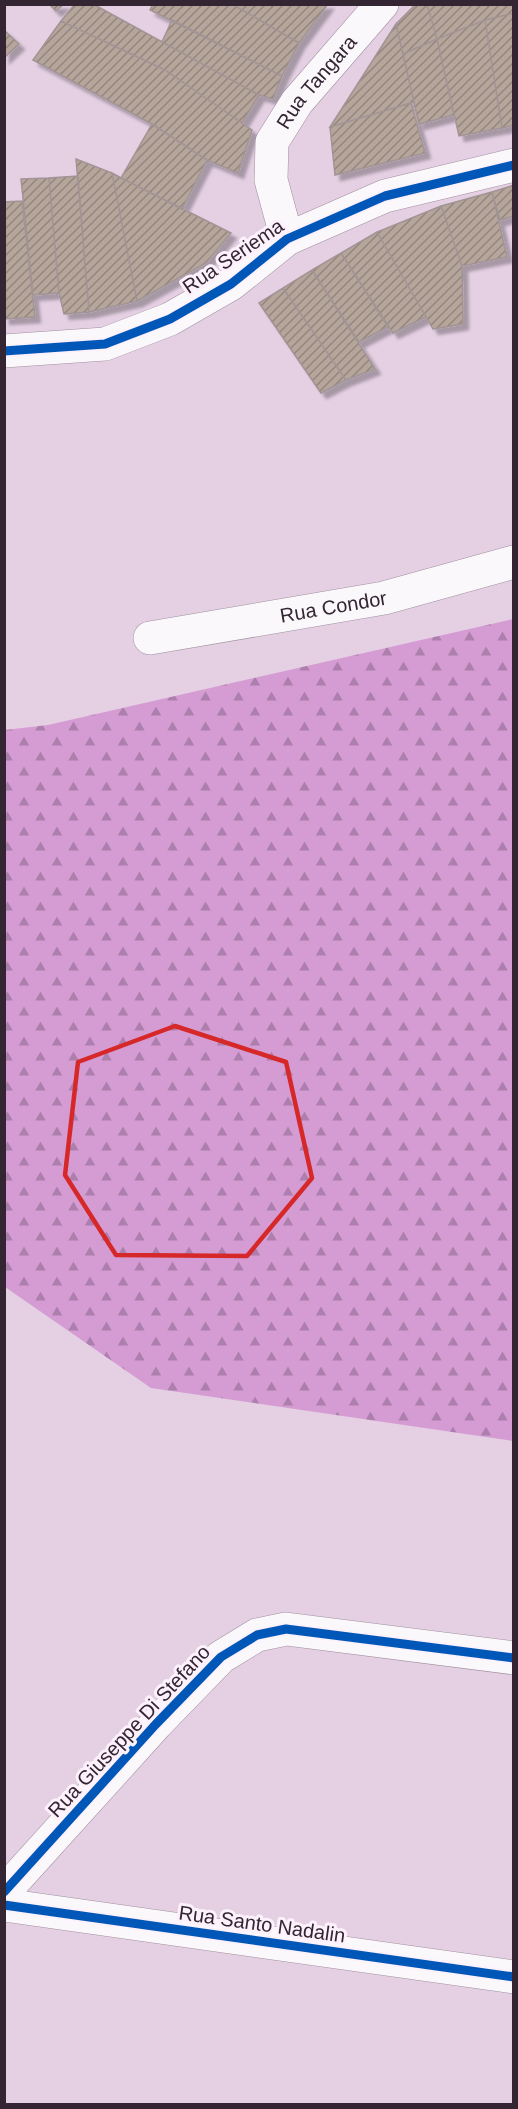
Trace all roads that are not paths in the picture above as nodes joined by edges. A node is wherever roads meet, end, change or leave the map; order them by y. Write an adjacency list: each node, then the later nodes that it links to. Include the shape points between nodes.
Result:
1 (382, 4): 3 (street, Rua Tangara, via 297,102 272,142 271,180)
2 (513, 165): 3 (street, Rua Seriema, via 385,196)
3 (287, 238): 4 (street, Rua Seriema, via 231,284 159,323 105,344)
4 (4, 351)
5 (513, 562): 6 (street, Rua Condor, via 384,598)
6 (150, 638)
7 (513, 1658): 8 (street, Rua Giuseppe Di Stefano, via 286,1629 257,1635 213,1665)
8 (4, 1892)
9 (4, 1905): 10 (street, Rua Santo Nadalin)
10 (513, 1977)

